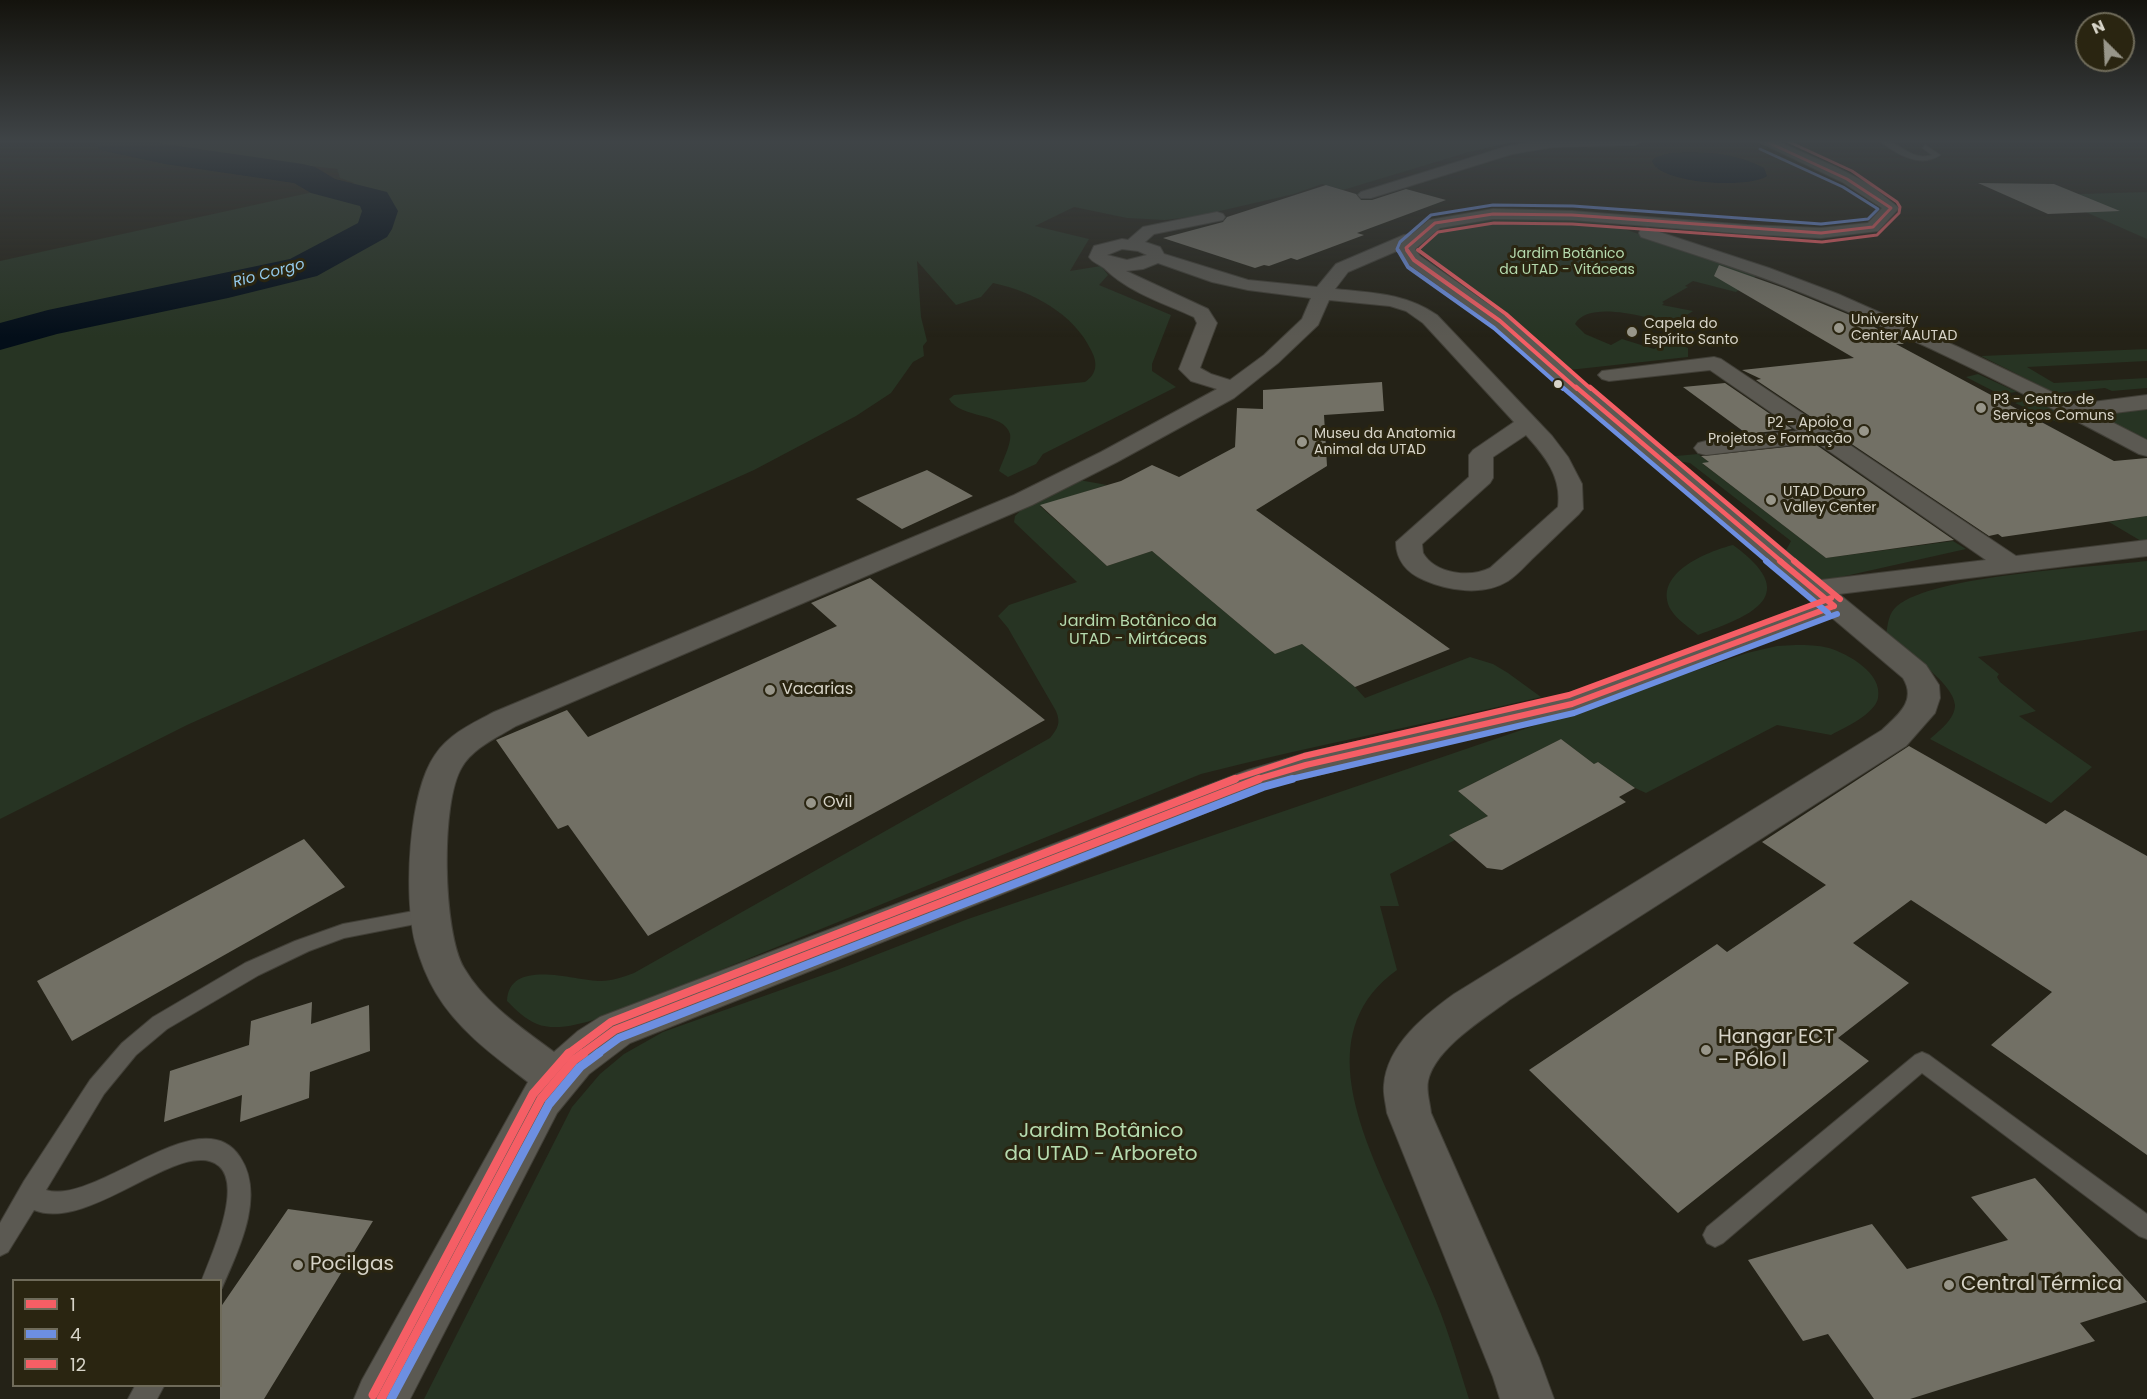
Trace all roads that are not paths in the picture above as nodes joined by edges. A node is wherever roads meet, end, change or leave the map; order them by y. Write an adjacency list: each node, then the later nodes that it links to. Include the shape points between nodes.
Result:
1 (1889, 206): 3 (street, via 1887,222 1859,231 1810,232)
2 (1217, 217): 5 (street, via 1149,230)
3 (1602, 218): 4 (street, via 1476,215 1433,224); 14 (street, via 1830,297)
4 (1410, 239): 7 (street); 9 (street, via 1407,252)
5 (1132, 245): 6 (street, via 1149,248); 8 (street, via 1100,250 1098,257)
6 (1156, 257): 8 (street, via 1137,265); 10 (street, via 1232,282)
7 (1353, 262): 9 (street); 10 (street, via 1339,270)
8 (1109, 263): 12 (street, via 1127,280 1201,313 1207,323 1190,369 1193,374)
9 (1419, 264): 21 (street, via 1500,321)
10 (1323, 292): 12 (street, via 1314,316 1302,331); 15 (street, via 1399,303 1419,310)
11 (1609, 375): 16 (street, via 1714,363)
12 (1233, 387): 22 (street, via 1023,500 532,707 482,733 448,761 436,792 428,860)
13 (2147, 402): 14 (street)
14 (2074, 411): 18 (street)
15 (1527, 423): 15 (street, via 1481,455 1481,478 1409,542 1415,561 1429,573 1454,581 1491,579 1570,509 1572,490 1568,475)
16 (1820, 435): 17 (street); 20 (street)
17 (1706, 448)
18 (2147, 448)
19 (2147, 548): 20 (street)
20 (2010, 564): 21 (street)
21 (1824, 598): 23 (street, via 1572,704 1306,765 1236,786 640,1019 591,1044); 32 (street, via 1916,672 1924,698 1908,726 1884,745 1495,988 1441,1029 1417,1054 1406,1082 1409,1113)
22 (430, 915): 23 (street, via 443,967 460,995 491,1027); 24 (lane, via 343,931 302,946 252,969 160,1023 129,1049 97,1087)
23 (556, 1078): 31 (street, via 527,1124)
24 (32, 1189): 27 (lane); 28 (lane, via 41,1202 64,1203 167,1158 191,1150 215,1149 228,1157 237,1171 238,1190 237,1215)
25 (2147, 1228): 26 (lane, via 1922,1061)
26 (1715, 1235)
27 (0, 1244)
28 (215, 1279)
29 (150, 1387): 30 (lane)
30 (141, 1399)
31 (381, 1399)
32 (1527, 1399)

